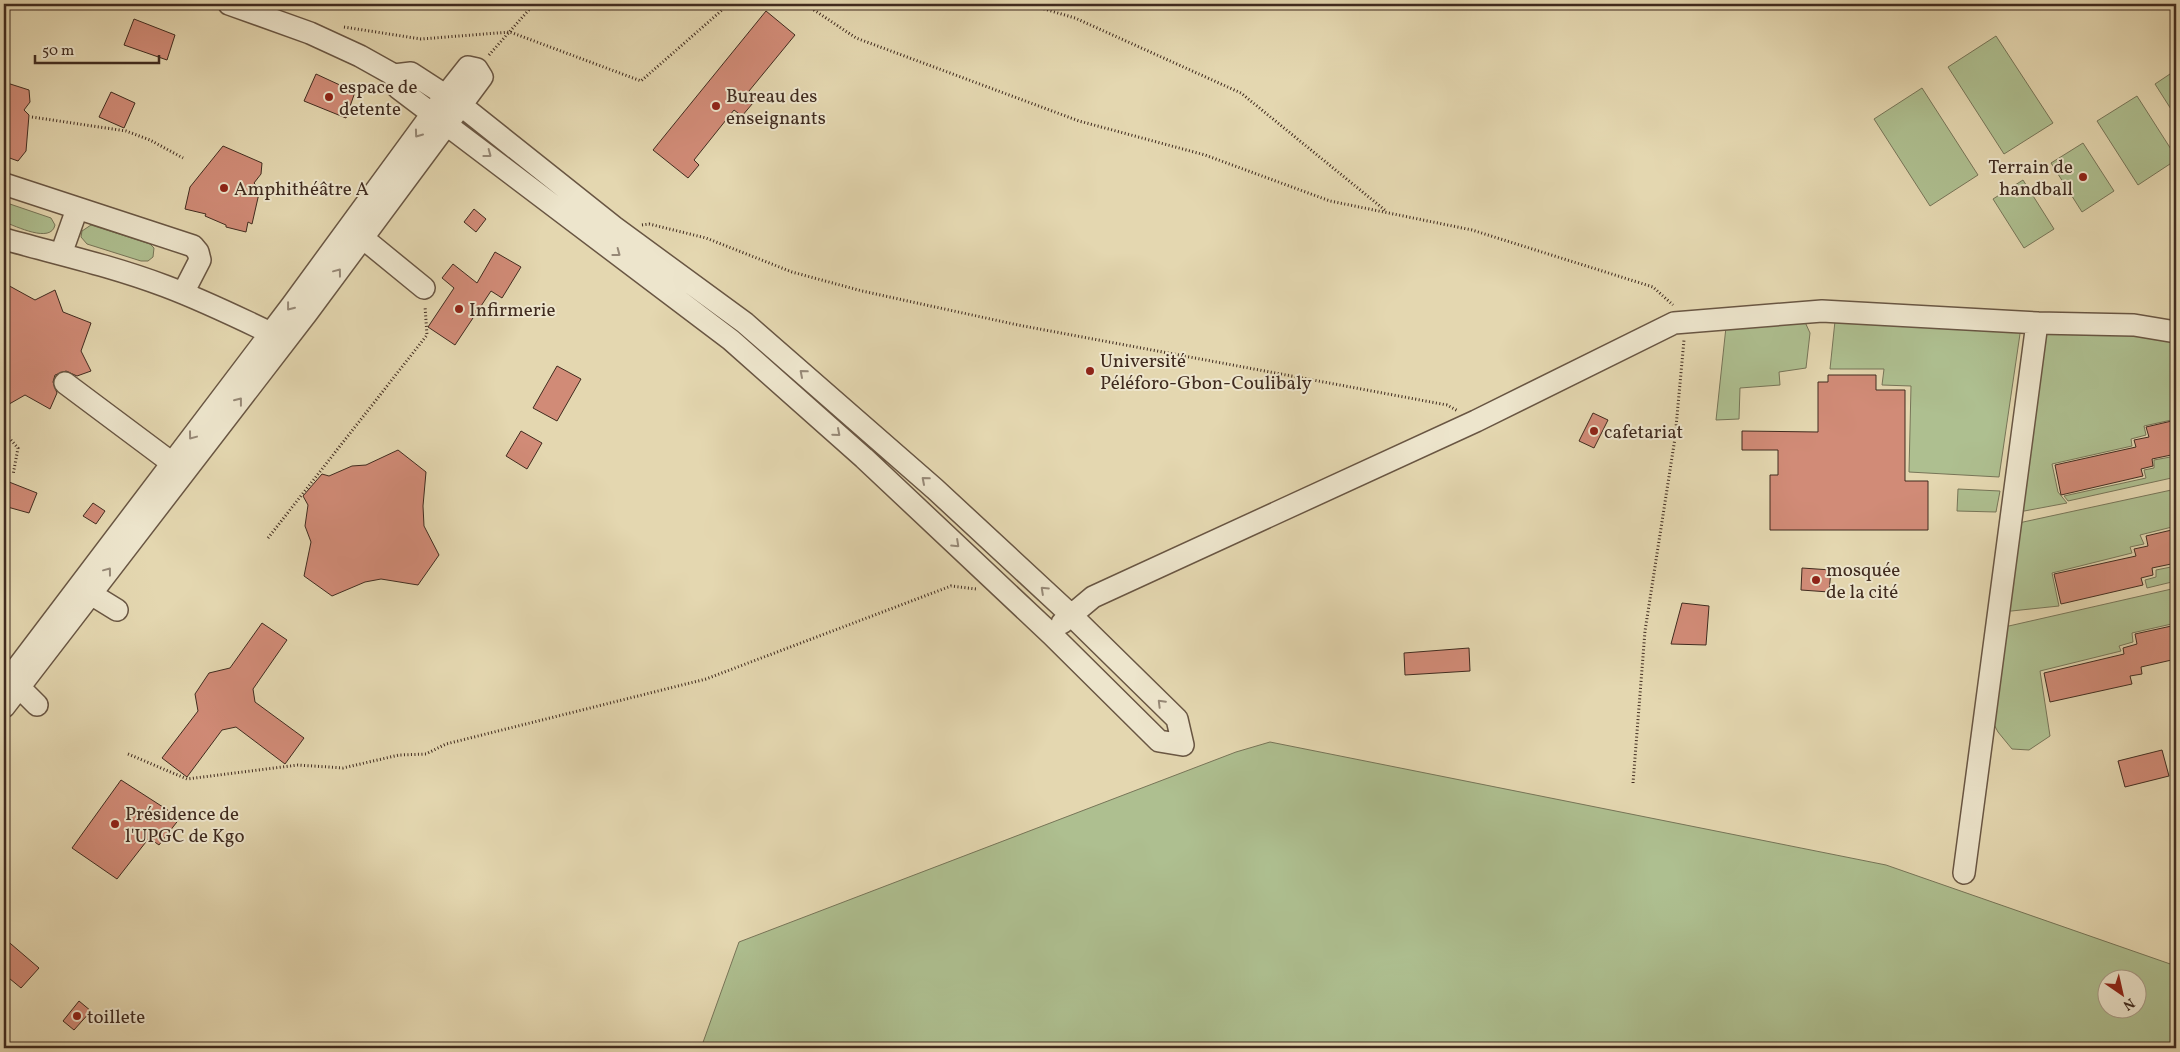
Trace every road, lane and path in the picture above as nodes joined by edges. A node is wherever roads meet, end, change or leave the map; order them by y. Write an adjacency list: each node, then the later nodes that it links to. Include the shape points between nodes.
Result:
1 (229, 4): 9 (lane, via 310,33 360,56 394,76 398,88)
2 (534, 4): 7 (path)
3 (729, 4): 7 (path, via 641,81)
4 (805, 4): 14 (path, via 856,38 1079,121 1206,155 1330,201)
5 (1026, 4): 14 (path, via 1075,18 1240,93)
6 (336, 25): 7 (path, via 421,39)
7 (510, 32): 8 (path)
8 (477, 69): 9 (lane, via 482,77)
9 (447, 110): 15 (lane); 17 (lane); 25 (lane, one-way to 25); 26 (lane, one-way to 26)
10 (32, 117): 11 (path, via 126,131)
11 (183, 158)
12 (4, 184): 13 (lane)
13 (77, 209): 18 (lane); 20 (lane, via 193,246 200,260)
14 (1388, 213): 21 (path, via 1472,230 1653,287 1670,301)
15 (614, 227): 22 (lane); 28 (path, via 649,224 706,238 792,272 862,291 1018,325 1447,405)
16 (4, 239): 18 (lane)
17 (364, 239): 19 (lane); 25 (lane, one-way to 17)
18 (61, 254): 20 (lane)
19 (424, 288): 33 (path, via 426,335)
20 (183, 293): 25 (lane)
21 (1684, 322): 23 (lane, via 1822,311); 28 (lane, via 1674,323); 42 (path, via 1675,438 1645,631)
22 (745, 323): 26 (lane); 37 (lane, one-way to 22, via 935,488)
23 (2037, 323): 24 (lane, via 2134,325); 43 (lane)
24 (2176, 332)
25 (278, 336): 30 (lane, one-way to 30); 32 (lane, one-way to 25, via 228,430)
26 (731, 340): 34 (lane, one-way to 34, via 864,458)
27 (66, 383): 30 (lane)
28 (1476, 421): 37 (lane, via 1093,597)
29 (4, 432): 31 (path, via 18,448)
30 (172, 463): 32 (lane)
31 (12, 475)
32 (149, 505): 35 (lane, one-way to 32); 39 (lane)
33 (268, 538)
34 (1006, 592): 38 (lane); 41 (path, via 951,586 706,679 446,744 426,754 399,755 343,768 298,766 187,778)
35 (91, 594): 36 (lane); 39 (lane)
36 (117, 610)
37 (1071, 615): 38 (lane); 38 (lane, one-way to 37, via 1159,741 1183,745 1177,719)
38 (1051, 634)
39 (7, 696): 40 (lane)
40 (36, 706)
41 (128, 754)
42 (1633, 783)
43 (1964, 873)

